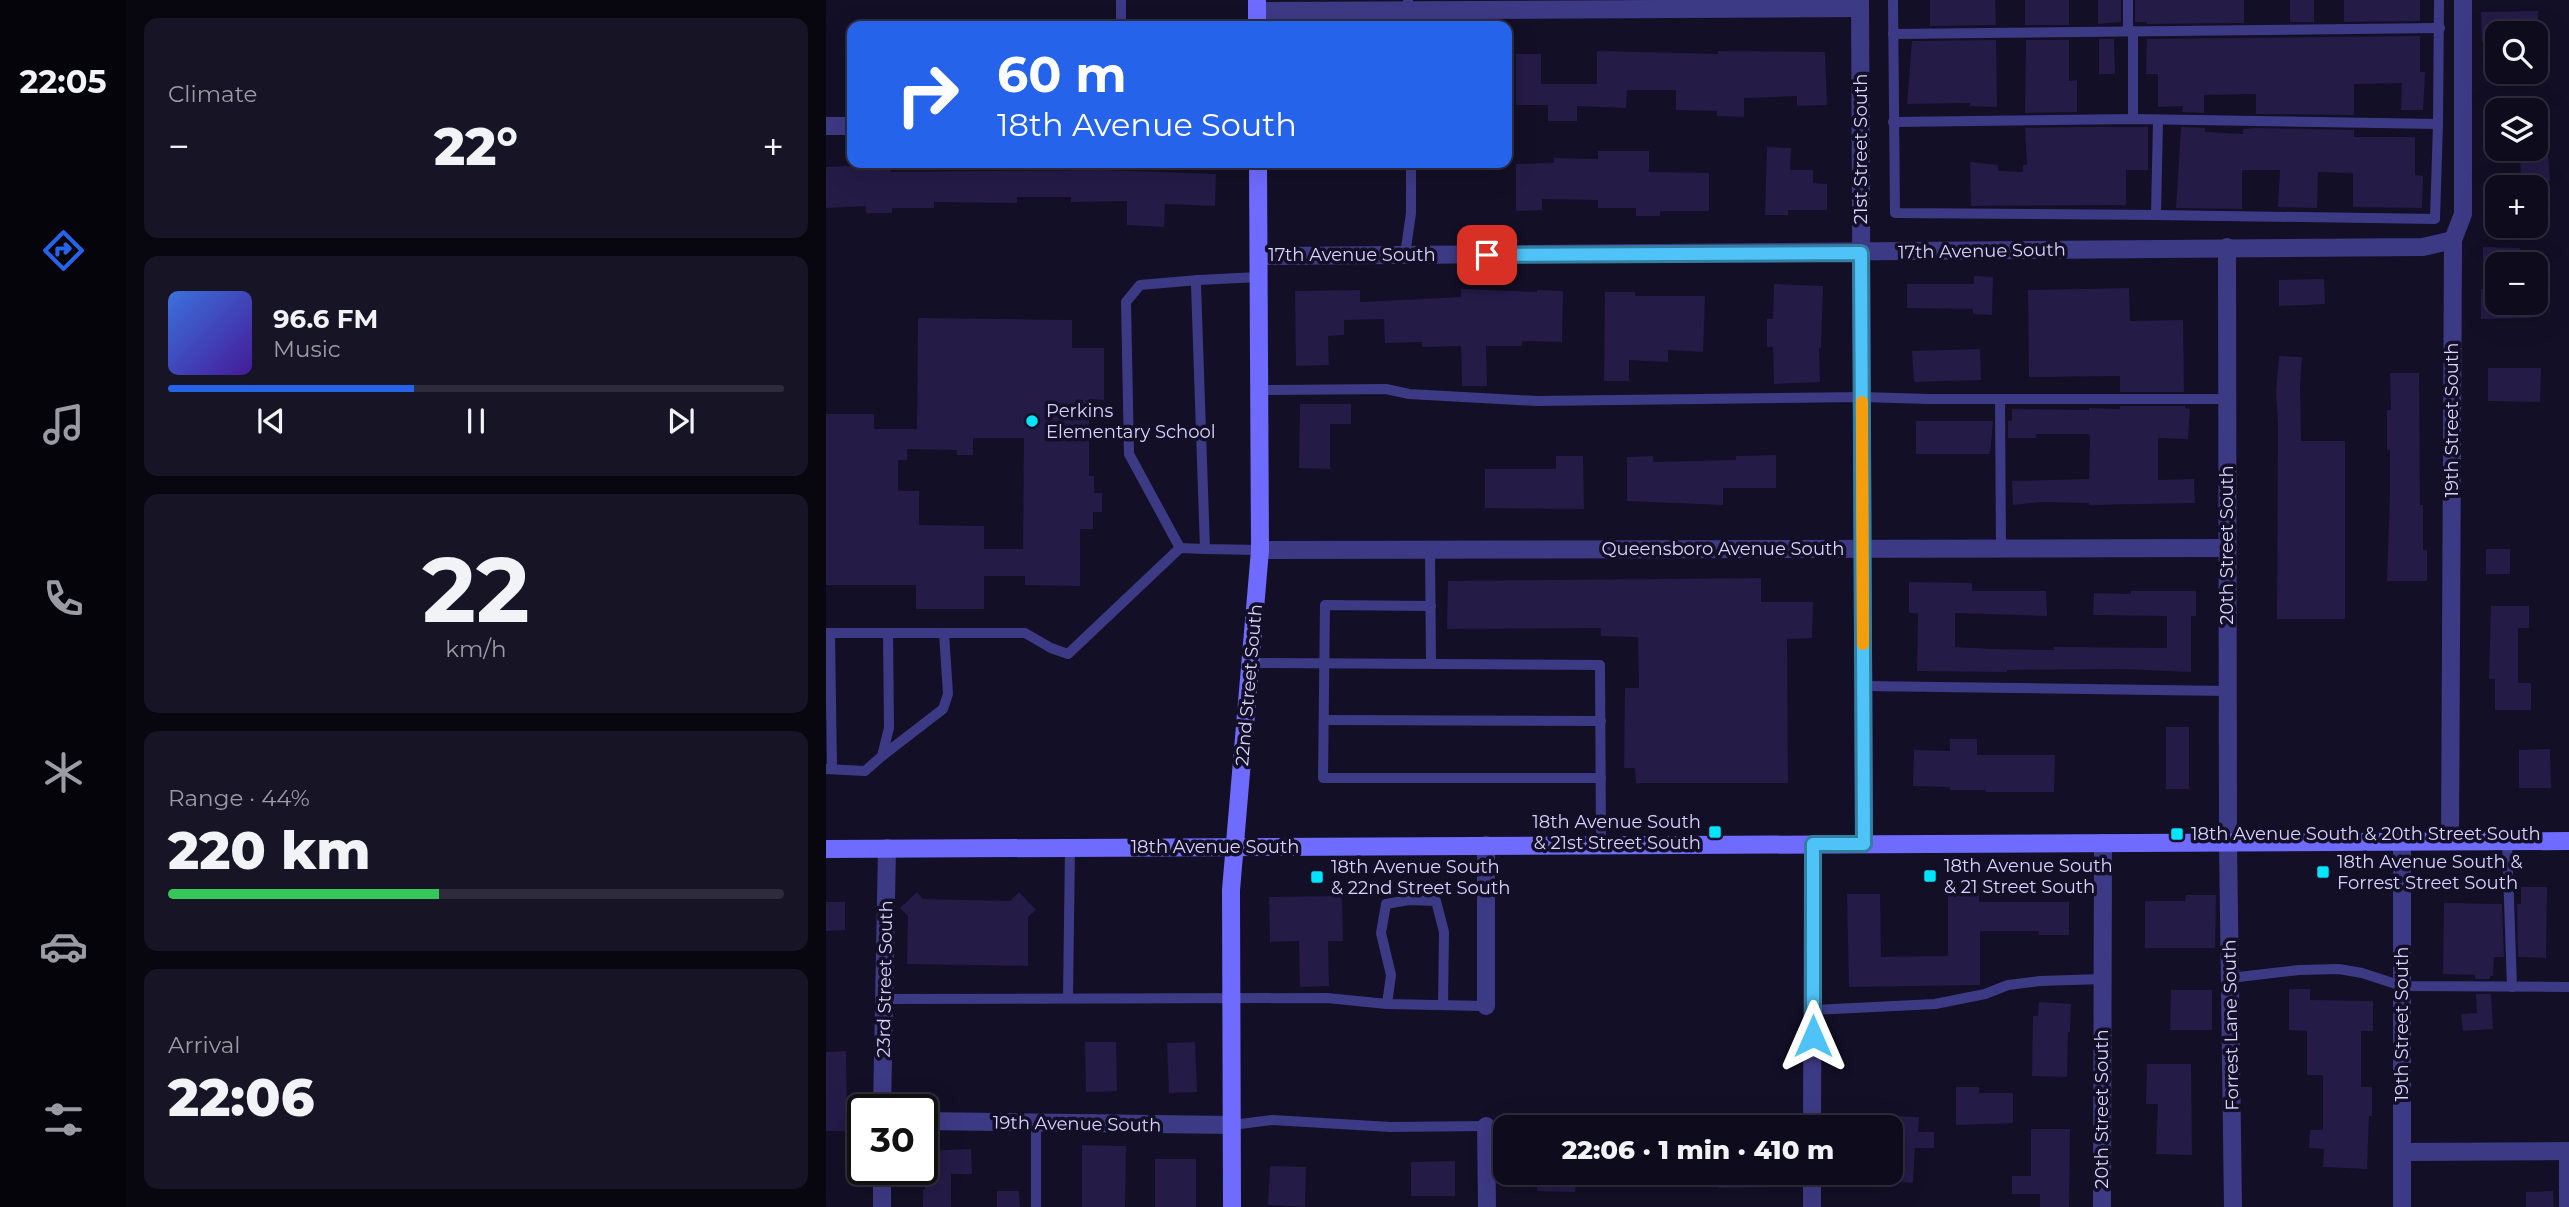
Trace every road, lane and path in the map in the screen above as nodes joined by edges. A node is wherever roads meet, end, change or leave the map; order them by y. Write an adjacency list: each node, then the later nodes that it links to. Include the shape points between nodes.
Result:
1 (1121, 0): 9 (lane)
2 (1893, 0): 12 (lane)
3 (2128, 0): 11 (lane)
4 (2439, 0): 10 (lane)
5 (2463, 0): 22 (street, 19th Street South, via 2463,214)
6 (1860, 4): 8 (street); 24 (street, 21st Street South)
7 (1257, 12): 8 (street)
8 (1408, 12)
9 (1121, 21)
10 (2440, 29): 11 (lane); 16 (lane)
11 (2130, 31): 12 (lane); 13 (lane)
12 (1893, 34): 15 (lane)
13 (2133, 119): 14 (lane); 15 (lane)
14 (2158, 120): 16 (lane); 21 (lane)
15 (1893, 122): 21 (lane, via 1895,213)
16 (2438, 124): 21 (lane, via 2435,219)
17 (826, 126): 18 (street)
18 (847, 126)
19 (1258, 168): 26 (street, 22nd Street South)
20 (1411, 168): 25 (lane)
21 (2156, 215)
22 (2453, 240): 23 (street, 17th Avenue South, via 2423,247); 55 (street, 19th Street South)
23 (2227, 247): 24 (street, 17th Avenue South); 32 (street, 20th Street South)
24 (1861, 253): 25 (street, 17th Avenue South); 30 (street, 21st Street South)
25 (1405, 255): 26 (street, 17th Avenue South)
26 (1259, 256): 27 (street, 22nd Street South)
27 (1259, 277): 28 (lane); 29 (street, 22nd Street South)
28 (1198, 280): 33 (lane, via 1140,285 1126,302 1129,454); 35 (lane)
29 (1259, 390): 30 (lane, via 1385,389 1537,401); 38 (street, 22nd Street South)
30 (1862, 397): 31 (lane); 36 (street, 21st Street South)
31 (2000, 399): 32 (lane); 37 (lane)
32 (2227, 399): 34 (street, 20th Street South)
33 (1180, 548): 35 (lane); 43 (lane, via 1069,654 1025,633)
34 (2227, 548): 37 (street, Queensboro Avenue South); 48 (street, 20th Street South)
35 (1205, 549): 38 (lane)
36 (1862, 549): 37 (street, Queensboro Avenue South); 39 (street, Queensboro Avenue South); 47 (street, 21st Street South)
37 (2001, 549)
38 (1260, 550): 39 (street, Queensboro Avenue South); 44 (street, 22nd Street South)
39 (1430, 550): 40 (lane)
40 (1431, 606): 45 (lane, via 1325,606); 46 (lane)
41 (828, 633): 42 (lane); 52 (lane)
42 (888, 633): 43 (lane); 51 (lane, via 889,728)
43 (944, 633): 51 (lane, via 948,694 943,709)
44 (1251, 663): 45 (lane); 65 (street, 22nd Street South)
45 (1324, 663): 46 (lane); 49 (lane)
46 (1431, 663): 50 (lane, via 1600,665)
47 (1863, 686): 48 (lane); 62 (street, 21st Street South)
48 (2228, 691): 57 (street, 20th Street South)
49 (1324, 720): 50 (lane); 53 (lane, via 1323,778)
50 (1601, 721): 53 (lane)
51 (882, 756): 52 (lane, via 865,771)
52 (829, 769)
53 (1601, 778): 60 (lane)
54 (2402, 841): 55 (street, 18th Avenue South); 57 (street, 18th Avenue South); 70 (street, 19th Street South)
55 (2450, 841): 58 (street, 18th Avenue South)
56 (2569, 841): 58 (street, 18th Avenue South)
57 (2228, 842): 59 (street, 18th Avenue South); 68 (street, Forrest Lane South)
58 (2507, 842): 71 (lane)
59 (2103, 843): 62 (street, 18th Avenue South); 69 (street, 20th Street South)
60 (1601, 844): 61 (street, 18th Avenue South); 63 (street, 18th Avenue South)
61 (1813, 844): 62 (street, 18th Avenue South); 79 (street)
62 (1864, 844)
63 (1486, 845): 65 (street, 18th Avenue South); 78 (street)
64 (1070, 847): 65 (street, 18th Avenue South); 66 (street, 18th Avenue South); 74 (lane)
65 (1236, 847): 73 (street, 22nd Street South, via 1231,890)
66 (887, 848): 67 (street, 18th Avenue South); 75 (street, 23rd Street South)
67 (826, 849)
68 (2230, 978): 70 (lane, via 2339,970); 96 (street, Forrest Lane South)
69 (2103, 979): 79 (lane, via 2008,985 1935,1004); 95 (street, 20th Street South)
70 (2402, 986): 71 (lane); 87 (street, 19th Street South)
71 (2512, 987): 72 (lane)
72 (2569, 987)
73 (1231, 997): 74 (lane); 76 (lane); 84 (street, 22nd Street South)
74 (1068, 998): 75 (lane)
75 (884, 999): 80 (street, 23rd Street South)
76 (1387, 1003): 77 (lane); 77 (lane, via 1391,975 1381,933 1386,904 1409,900 1436,901 1444,932)
77 (1443, 1004): 78 (lane)
78 (1486, 1006)
79 (1813, 1010): 81 (street)
80 (882, 1094)
81 (1812, 1115)
82 (938, 1121): 83 (street, 19th Avenue South)
83 (1036, 1124): 84 (street, 19th Avenue South); 91 (lane)
84 (1232, 1125): 85 (lane, via 1272,1120); 92 (street, 22nd Street South)
85 (1493, 1138): 93 (street)
86 (2566, 1151): 87 (street); 98 (lane)
87 (2402, 1152): 97 (street, 19th Street South)
88 (882, 1185): 90 (street)
89 (1812, 1185): 94 (street)
90 (882, 1207)
91 (1036, 1207)
92 (1232, 1207)
93 (1487, 1207)
94 (1812, 1207)
95 (2102, 1207)
96 (2233, 1207)
97 (2402, 1207)
98 (2564, 1207)

